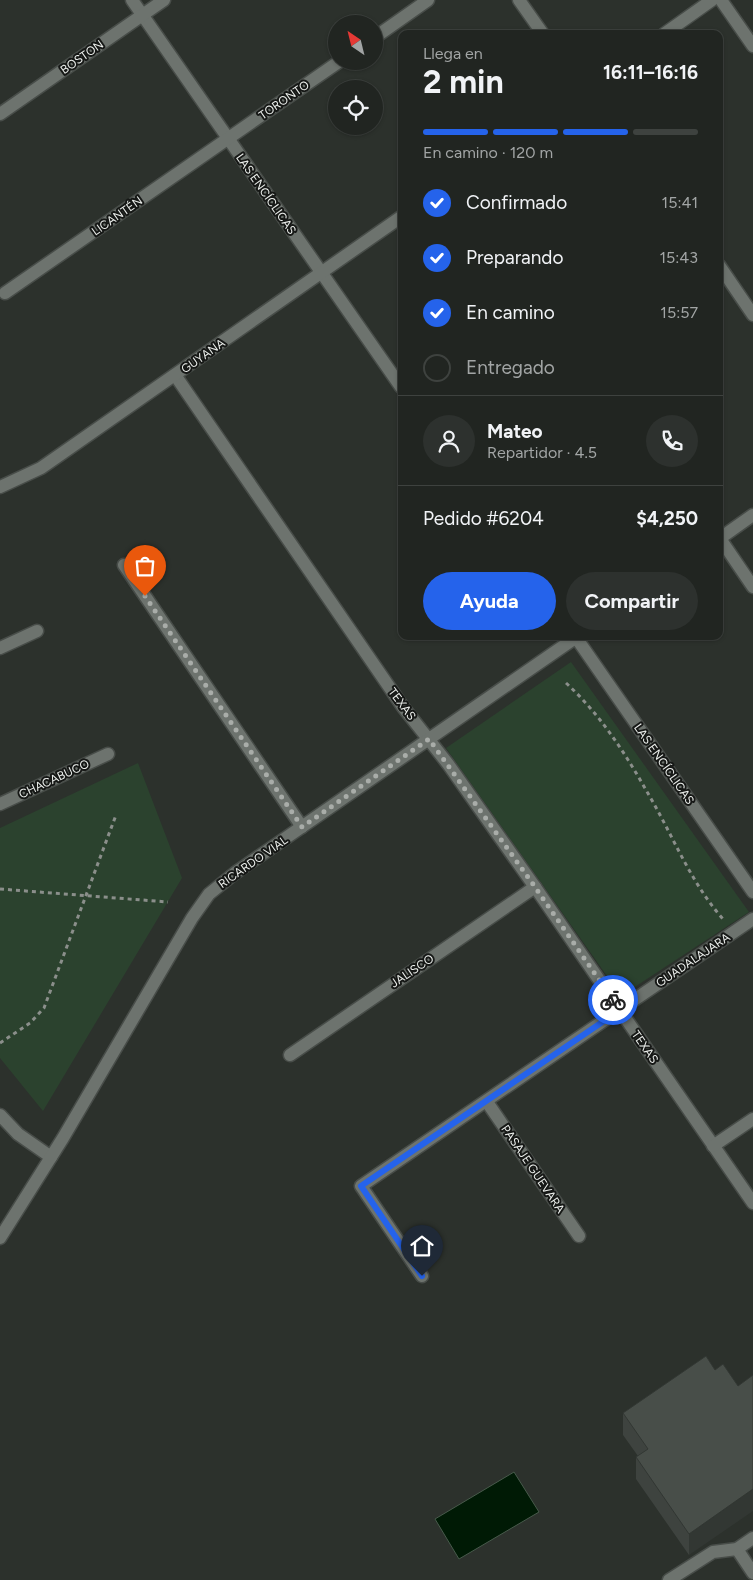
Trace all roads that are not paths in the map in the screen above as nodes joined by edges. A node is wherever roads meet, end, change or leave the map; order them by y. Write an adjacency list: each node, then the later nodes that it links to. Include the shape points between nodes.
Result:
1 (132, 0): 7 (street, LAS ENCÍCLICAS)
2 (164, 0): 7 (street, BOSTON)
3 (428, 0): 10 (street)
4 (519, 0): 8 (street)
5 (712, 0): 9 (street)
6 (721, 0): 11 (street)
7 (142, 15): 13 (street, BOSTON); 14 (street, LAS ENCÍCLICAS)
8 (540, 30)
9 (670, 30)
10 (383, 32)
11 (753, 46)
12 (328, 69): 14 (street, TORONTO)
13 (0, 114)
14 (228, 139): 17 (street, LAS ENCÍCLICAS); 18 (street, LICANTÉN)
15 (398, 219): 17 (street, GUYANA)
16 (723, 272): 19 (street)
17 (322, 273): 20 (street, GUYANA); 21 (street, LAS ENCÍCLICAS)
18 (5, 293)
19 (753, 315)
20 (175, 375): 22 (street, GUYANA, via 41,468); 32 (street, TEXAS, via 403,707)
21 (398, 383)
22 (0, 488)
23 (753, 515): 24 (street)
24 (723, 535)
25 (723, 544): 27 (street)
26 (124, 565): 35 (street)
27 (753, 587)
28 (37, 631): 31 (street)
29 (572, 640): 32 (street, RICARDO VIAL)
30 (578, 640): 37 (street, LAS ENCÍCLICAS)
31 (0, 648)
32 (429, 739): 35 (street, RICARDO VIAL); 36 (street, TEXAS)
33 (108, 754): 34 (street, CHACABUCO)
34 (0, 804)
35 (302, 827): 45 (street, RICARDO VIAL, via 219,886 202,903)
36 (535, 887): 39 (street, TEXAS); 40 (street, JALISCO)
37 (753, 892)
38 (753, 919): 39 (street, GUADALAJARA)
39 (620, 1010): 41 (street, GUADALAJARA); 44 (street, TEXAS)
40 (290, 1055)
41 (487, 1102): 47 (street, PASAJE GUEVARA); 49 (street, GUADALAJARA, via 361,1186)
42 (0, 1115): 45 (street, via 18,1134)
43 (753, 1119): 44 (street)
44 (713, 1146): 46 (street, TEXAS)
45 (51, 1157): 48 (street, RICARDO VIAL)
46 (753, 1203)
47 (579, 1236)
48 (0, 1238)
49 (422, 1276)
50 (753, 1538): 51 (street)
51 (737, 1549): 52 (street); 53 (street, via 713,1552)
52 (753, 1573)
53 (669, 1580)

